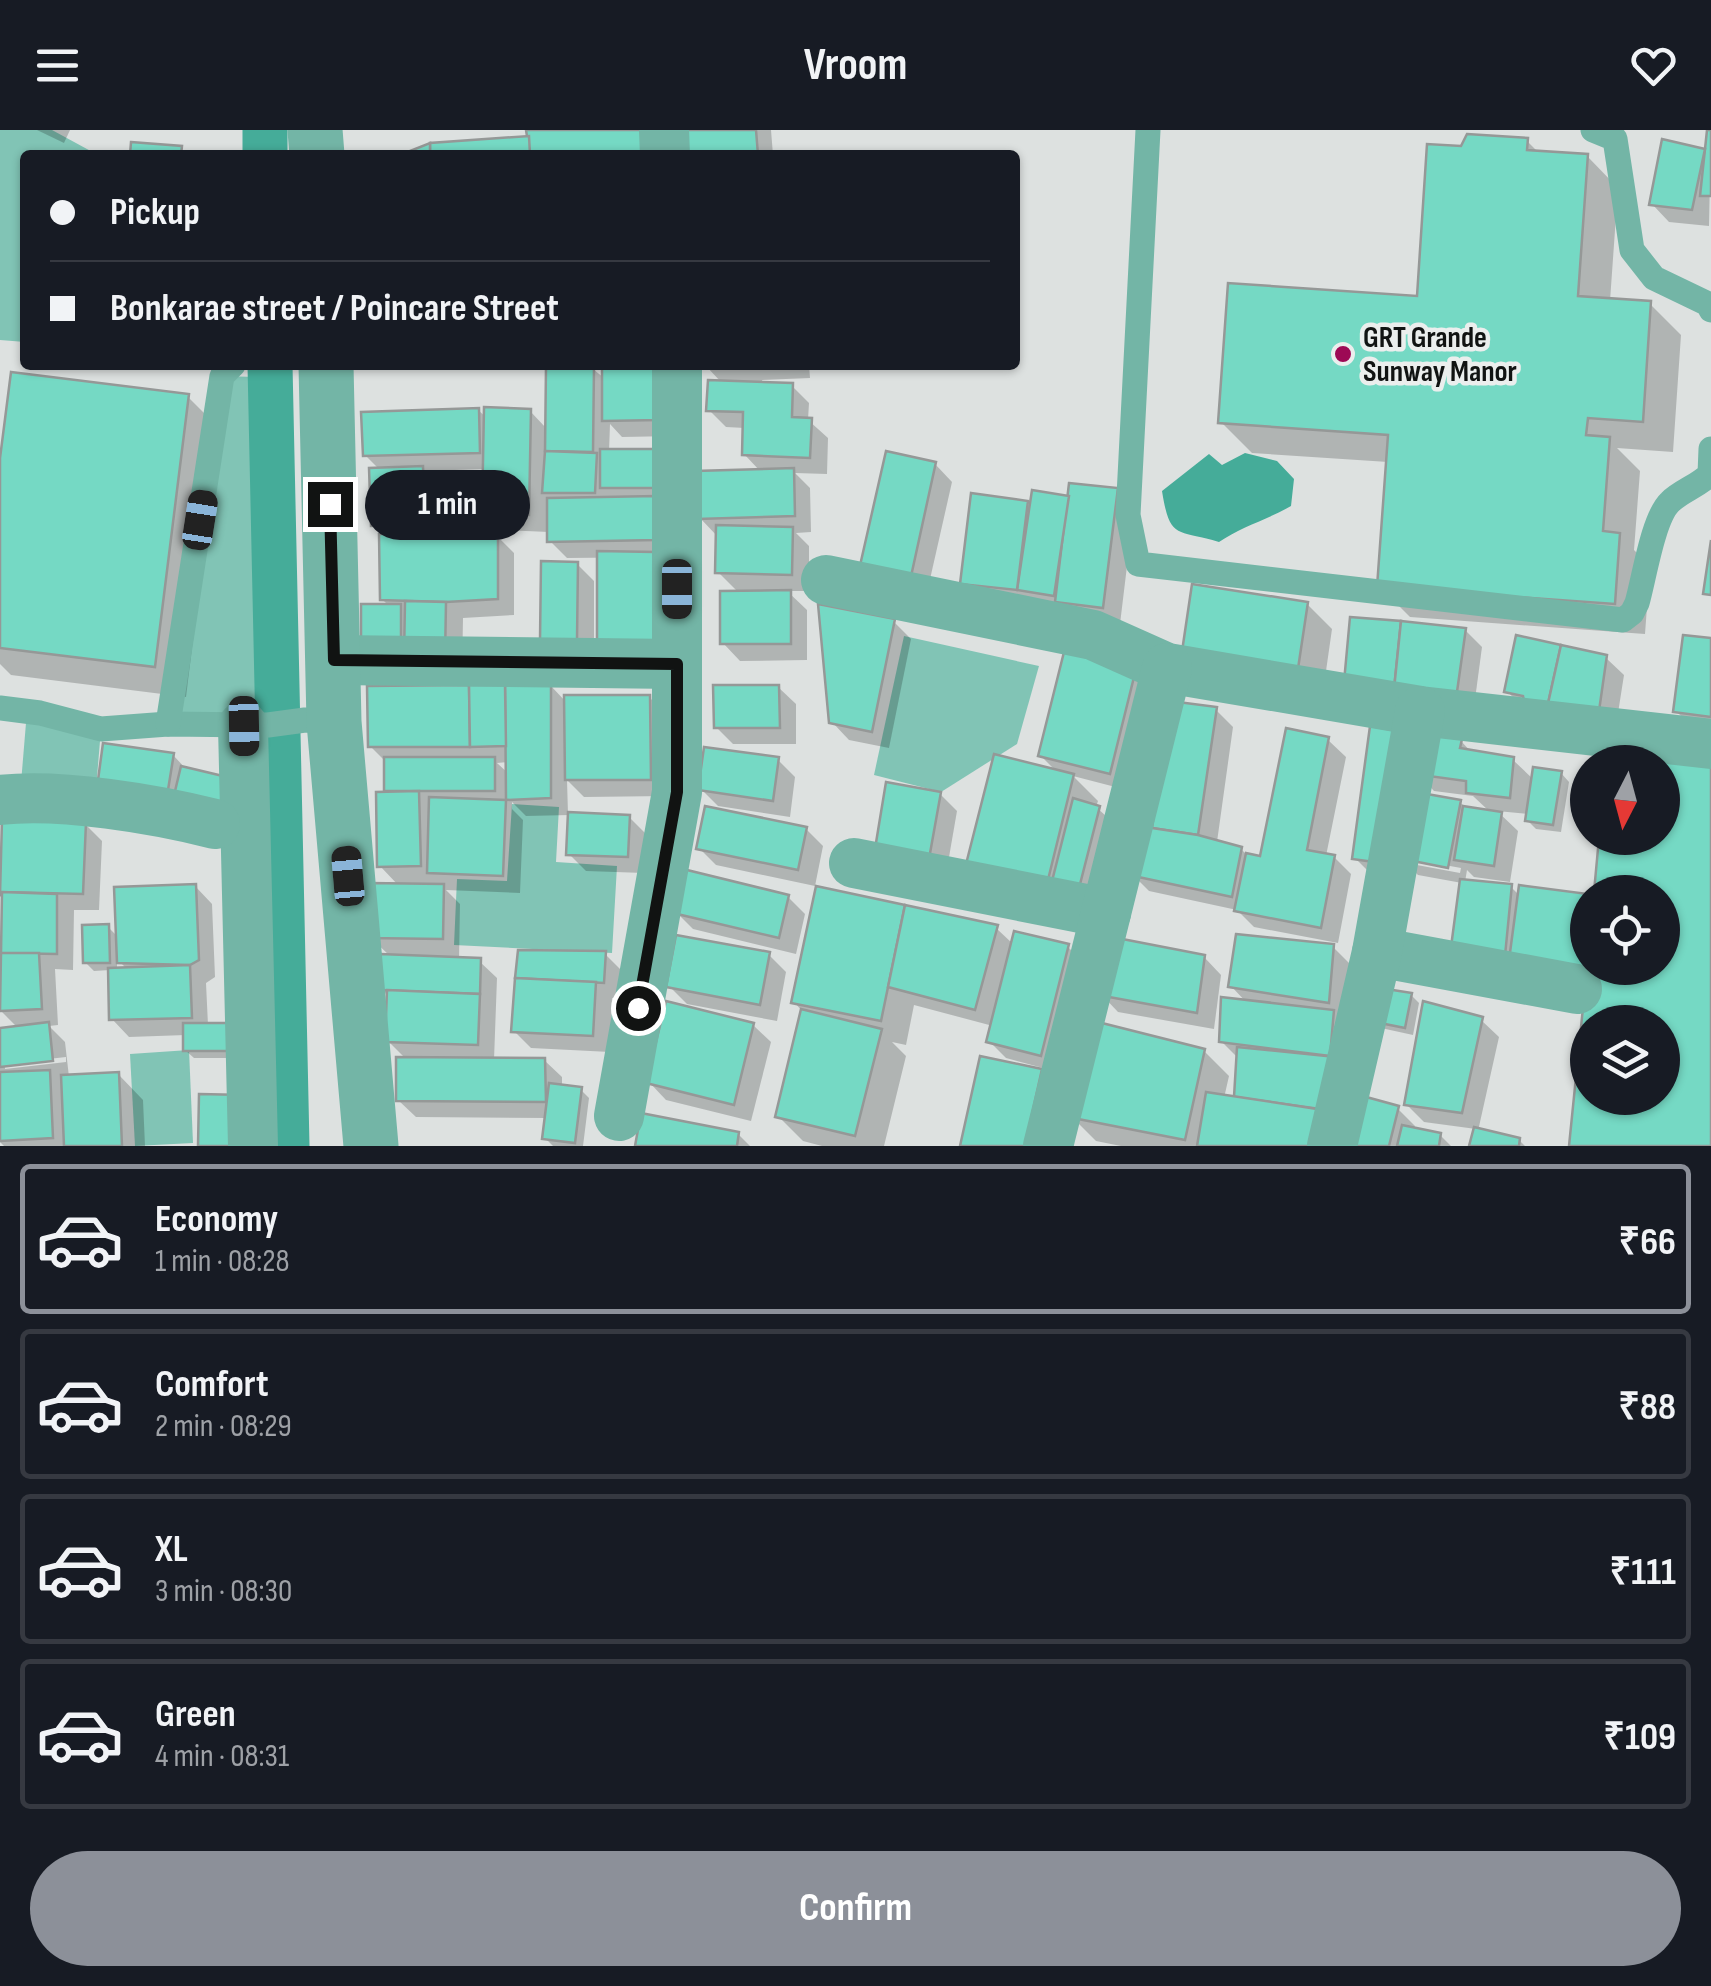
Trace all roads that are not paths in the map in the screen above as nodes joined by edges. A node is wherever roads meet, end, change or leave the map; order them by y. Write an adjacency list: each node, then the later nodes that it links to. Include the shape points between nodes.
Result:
1 (1148, 130): 7 (lane, via 1128,516 1138,564 1623,620 1637,603 1661,515)
2 (1593, 130): 3 (lane, via 1615,140 1632,250 1654,278)
3 (1711, 310)
4 (228, 370): 15 (lane)
5 (326, 370): 9 (street)
6 (677, 370): 10 (street)
7 (1710, 466)
8 (826, 580): 11 (street, via 1093,634)
9 (334, 660): 10 (street); 14 (street)
10 (677, 664): 24 (street, via 677,792)
11 (1167, 668): 13 (street); 21 (street)
12 (0, 708): 15 (lane, via 101,730)
13 (1420, 712): 17 (street); 22 (street)
14 (320, 721): 16 (lane); 26 (street)
15 (168, 724): 16 (lane)
16 (256, 726): 25 (street)
17 (1711, 744)
18 (0, 800): 19 (street, via 170,812)
19 (216, 824)
20 (854, 863): 21 (street)
21 (1106, 913): 27 (street)
22 (1376, 952): 23 (street); 28 (street)
23 (1576, 989)
24 (619, 1116)
25 (253, 1146)
26 (371, 1146)
27 (1048, 1146)
28 (1332, 1146)

